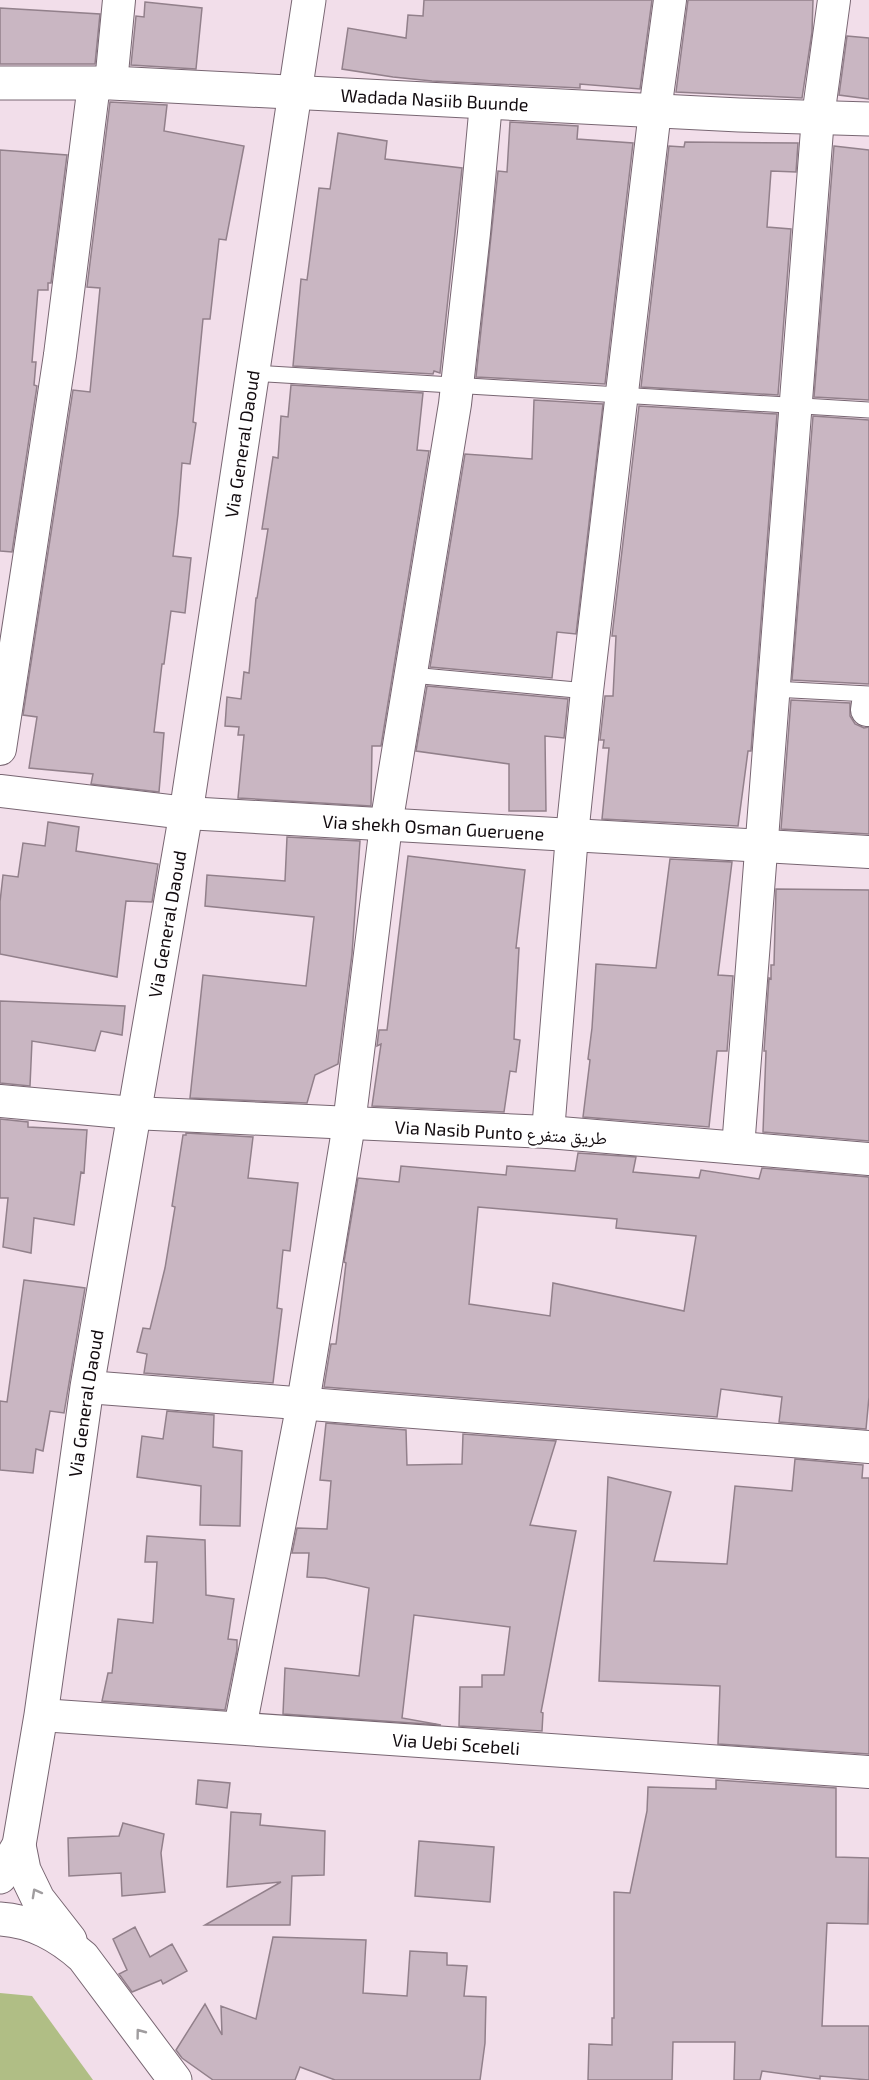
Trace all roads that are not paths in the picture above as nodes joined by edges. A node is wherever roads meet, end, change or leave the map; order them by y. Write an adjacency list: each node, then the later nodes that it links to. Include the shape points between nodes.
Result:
1 (119, 0): 6 (street)
2 (309, 0): 7 (main road, Via General Daoud)
3 (670, 0): 9 (street)
4 (834, 0): 10 (street)
5 (0, 83): 6 (main road, Wadada Nasiib Buunde)
6 (103, 83): 7 (main road, Wadada Nasiib Buunde); 21 (street)
7 (294, 93): 8 (main road, Wadada Nasiib Buunde); 12 (main road, Via General Daoud)
8 (486, 103): 9 (main road, Wadada Nasiib Buunde); 13 (street)
9 (655, 111): 10 (main road, Wadada Nasiib Buunde); 14 (street)
10 (818, 117): 11 (main road, Wadada Nasiib Buunde); 15 (street)
11 (869, 119)
12 (252, 373): 13 (lane); 23 (main road, Via General Daoud)
13 (457, 385): 14 (lane); 17 (street)
14 (622, 395): 15 (lane); 19 (street)
15 (796, 405): 16 (lane); 18 (street)
16 (869, 410)
17 (411, 675): 19 (lane); 24 (street)
18 (773, 688): 20 (lane); 26 (street)
19 (587, 691): 25 (street)
20 (868, 702)
21 (0, 749)
22 (0, 790): 23 (street, Via shekh Osman Gueruene)
23 (186, 813): 24 (street, Via shekh Osman Gueruene); 29 (main road, Via General Daoud)
24 (386, 825): 25 (street, Via shekh Osman Gueruene); 30 (street)
25 (572, 835): 26 (street, Via shekh Osman Gueruene); 31 (street)
26 (761, 846): 27 (street, Via shekh Osman Gueruene); 32 (street)
27 (869, 852)
28 (0, 1101): 29 (street, Via Nasib Punto طريق متفرع)
29 (133, 1113): 30 (street, Via Nasib Punto طريق متفرع); 34 (main road, Via General Daoud)
30 (349, 1124): 31 (street, Via Nasib Punto طريق متفرع); 35 (street)
31 (548, 1132): 32 (street, Via Nasib Punto طريق متفرع)
32 (738, 1148): 33 (street, Via Nasib Punto طريق متفرع)
33 (869, 1159)
34 (87, 1387): 35 (street); 37 (main road, Via General Daoud)
35 (303, 1403): 36 (street); 38 (street)
36 (869, 1447)
37 (41, 1715): 38 (street, Via Uebi Scebeli); 40 (main road, Via General Daoud)
38 (240, 1728): 39 (street, Via Uebi Scebeli)
39 (869, 1772)
40 (19, 1845): 41 (main road); 43 (main road, one-way to 40, via 38,1899 24,1870)
41 (0, 1877)
42 (0, 1919): 43 (main road, via 47,1931)
43 (83, 1957): 44 (main road, one-way to 43)
44 (175, 2080)

